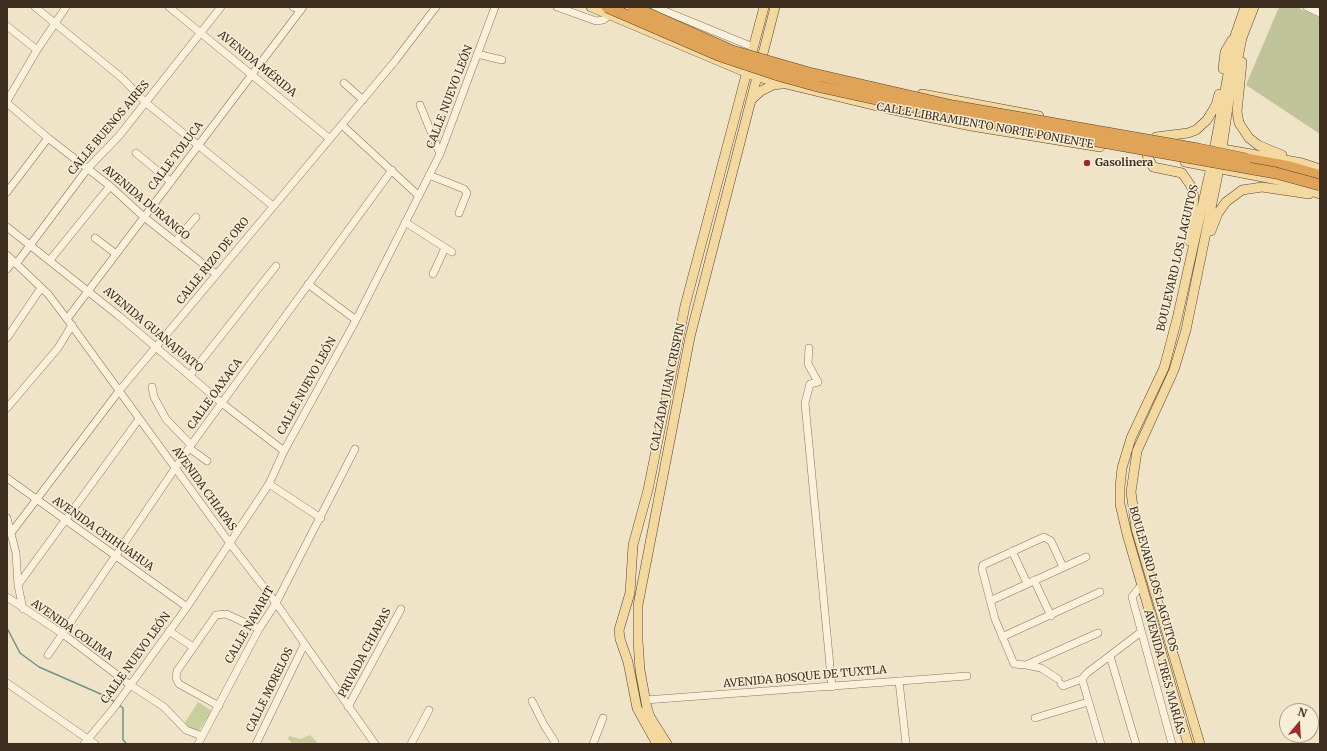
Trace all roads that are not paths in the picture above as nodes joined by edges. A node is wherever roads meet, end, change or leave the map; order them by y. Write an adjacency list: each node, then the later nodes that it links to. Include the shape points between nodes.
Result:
1 (35, 7): 20 (street)
2 (66, 7): 20 (street)
3 (169, 7): 22 (street, AVENIDA MÉRIDA)
4 (221, 7): 22 (street, CALLE BUENOS AIRES)
5 (293, 7): 17 (street)
6 (436, 7): 36 (street, CALLE RIZO DE ORO)
7 (495, 7): 26 (street, CALLE NUEVO LEÓN)
8 (557, 7): 18 (street, via 596,21 603,20)
9 (591, 7): 18 (main road, CALLE LIBRAMIENTO NORTE PONIENTE)
10 (633, 7): 56 (highway, CALLE LIBRAMIENTO NORTE PONIENTE, bridge, via 732,51 809,73 953,106 1198,149 1290,167)
11 (643, 7): 15 (main road, CALLE LIBRAMIENTO NORTE PONIENTE)
12 (764, 7): 25 (main road, CALZADA JUAN CRISPIN)
13 (775, 7): 27 (main road, CALZADA JUAN CRISPIN)
14 (1307, 7): 19 (street)
15 (653, 8): 25 (main road, CALLE LIBRAMIENTO NORTE PONIENTE, via 717,40)
16 (1253, 8): 23 (main road)
17 (302, 9): 31 (street, CALLE TOLUCA)
18 (608, 11): 29 (main road, CALLE LIBRAMIENTO NORTE PONIENTE); 58 (highway, CALLE LIBRAMIENTO NORTE PONIENTE, bridge, via 718,55 821,86 934,112 1276,173)
19 (1320, 13)
20 (56, 25): 24 (street); 39 (street, via 122,78)
21 (7, 26): 24 (street)
22 (200, 32): 31 (street, AVENIDA MÉRIDA); 39 (street, CALLE BUENOS AIRES)
23 (1239, 37): 42 (main road, via 1225,52 1216,104 1207,120 1196,130 1188,133); 46 (main road); 50 (main road, via 1244,45 1237,112 1241,127 1248,138 1258,145)
24 (37, 50): 38 (street)
25 (752, 50): 27 (main road, CALLE LIBRAMIENTO NORTE PONIENTE); 30 (main road, CALZADA JUAN CRISPIN)
26 (478, 54): 28 (street); 48 (street, CALLE NUEVO LEÓN)
27 (762, 56): 32 (main road, CALZADA JUAN CRISPIN); 42 (main road, CALLE LIBRAMIENTO NORTE PONIENTE, via 921,93)
28 (502, 60)
29 (729, 66): 30 (main road, CALLE LIBRAMIENTO NORTE PONIENTE); 35 (main road, via 739,82)
30 (746, 74): 32 (main road, CALLE LIBRAMIENTO NORTE PONIENTE); 35 (main road, CALZADA JUAN CRISPIN)
31 (252, 75): 44 (street, AVENIDA MÉRIDA); 45 (street, CALLE TOLUCA)
32 (757, 77): 34 (main road, CALLE LIBRAMIENTO NORTE PONIENTE); 37 (main road, CALZADA JUAN CRISPIN)
33 (344, 83): 36 (street)
34 (786, 84): 37 (main road, via 767,88); 49 (main road, CALLE LIBRAMIENTO NORTE PONIENTE, via 940,120)
35 (741, 94): 127 (main road, CALZADA JUAN CRISPIN, via 685,306 648,490 634,545 632,582)
36 (363, 100): 41 (street, CALLE RIZO DE ORO)
37 (751, 100): 129 (main road, CALZADA JUAN CRISPIN, via 690,337 638,605)
38 (7, 102): 43 (street, AVENIDA DURANGO)
39 (146, 102): 45 (street); 51 (street, CALLE BUENOS AIRES, via 119,136)
40 (420, 104): 48 (street)
41 (342, 125): 44 (street, CALLE RIZO DE ORO); 54 (street)
42 (1156, 137): 46 (main road, CALLE LIBRAMIENTO NORTE PONIENTE)
43 (48, 138): 51 (street, AVENIDA DURANGO); 60 (street)
44 (330, 139): 63 (street, CALLE RIZO DE ORO)
45 (199, 145): 57 (street, CALLE TOLUCA); 63 (street)
46 (1218, 148): 50 (main road, CALLE LIBRAMIENTO NORTE PONIENTE); 52 (main road, BOULEVARD LOS LAGUITOS)
47 (136, 152): 57 (street)
48 (440, 154): 55 (street, CALLE NUEVO LEÓN)
49 (1147, 155): 52 (main road, CALLE LIBRAMIENTO NORTE PONIENTE); 80 (main road, via 1153,167 1182,174 1192,186 1194,197 1188,254)
50 (1302, 163): 53 (main road, CALLE LIBRAMIENTO NORTE PONIENTE)
51 (88, 168): 59 (street, AVENIDA DURANGO); 71 (street, CALLE BUENOS AIRES)
52 (1215, 168): 61 (main road, CALLE LIBRAMIENTO NORTE PONIENTE, via 1278,180); 80 (main road, BOULEVARD LOS LAGUITOS)
53 (1320, 169)
54 (392, 170): 62 (street); 83 (street, CALLE OAXACA)
55 (429, 175): 62 (street, CALLE NUEVO LEÓN); 64 (street, via 468,193)
56 (1320, 176)
57 (171, 182): 65 (street, CALLE TOLUCA)
58 (1320, 185)
59 (110, 186): 65 (street, AVENIDA DURANGO); 76 (street)
60 (7, 192)
61 (1320, 195): 80 (main road, via 1252,187 1233,196 1213,223)
62 (418, 196): 67 (street, CALLE NUEVO LEÓN)
63 (273, 206): 81 (street, CALLE RIZO DE ORO)
64 (459, 213)
65 (144, 217): 70 (street, AVENIDA DURANGO); 74 (street, CALLE TOLUCA)
66 (196, 217): 70 (street)
67 (405, 222): 72 (street); 87 (street, CALLE NUEVO LEÓN)
68 (7, 227): 71 (street, AVENIDA GUANAJUATO)
69 (95, 238): 74 (street)
70 (175, 242): 81 (street, AVENIDA DURANGO)
71 (30, 245): 76 (street, AVENIDA GUANAJUATO); 77 (street, CALLE BUENOS AIRES)
72 (445, 248): 73 (street); 82 (street)
73 (452, 252)
74 (116, 254): 85 (street, CALLE TOLUCA)
75 (7, 255): 77 (street, AVENIDA CHIAPAS)
76 (50, 260): 85 (street, AVENIDA GUANAJUATO)
77 (14, 263): 79 (street, CALLE BUENOS AIRES); 84 (street, AVENIDA CHIAPAS)
78 (276, 266): 92 (street)
79 (7, 269)
80 (1194, 269): 117 (main road, BOULEVARD LOS LAGUITOS, via 1164,368 1131,438 1122,468 1120,504); 139 (main road, BOULEVARD LOS LAGUITOS, via 1180,355 1137,451 1131,492 1136,529)
81 (216, 274): 90 (street, CALLE RIZO DE ORO)
82 (433, 274)
83 (308, 284): 87 (street); 95 (street, CALLE OAXACA)
84 (41, 288): 86 (street, AVENIDA CHIAPAS); 89 (street)
85 (88, 290): 86 (street, CALLE TOLUCA); 90 (street, AVENIDA GUANAJUATO)
86 (67, 319): 88 (street, AVENIDA CHIAPAS)
87 (356, 320): 100 (street, CALLE NUEVO LEÓN)
88 (72, 325): 94 (street, AVENIDA CHIAPAS); 96 (street, via 58,348)
89 (7, 338)
90 (157, 348): 92 (street, AVENIDA GUANAJUATO); 94 (street, CALLE RIZO DE ORO)
91 (808, 348): 149 (street, via 808,364 818,382 810,384 805,403)
92 (190, 375): 95 (street, AVENIDA GUANAJUATO)
93 (152, 387): 98 (street, via 154,397 166,419)
94 (120, 391): 97 (street, AVENIDA CHIAPAS); 105 (street, CALLE RIZO DE ORO)
95 (223, 404): 98 (street, CALLE OAXACA); 100 (street, AVENIDA GUANAJUATO)
96 (7, 408)
97 (139, 419): 102 (street, AVENIDA CHIAPAS); 108 (street)
98 (190, 446): 101 (street); 102 (street, CALLE OAXACA)
99 (355, 449): 107 (street, CALLE NAYARIT)
100 (284, 452): 104 (street, CALLE NUEVO LEÓN)
101 (207, 461)
102 (175, 468): 110 (street, AVENIDA CHIAPAS); 112 (street, CALLE OAXACA)
103 (7, 478): 105 (street, AVENIDA CHIHUAHUA)
104 (269, 484): 107 (street); 110 (street, CALLE NUEVO LEÓN)
105 (36, 500): 108 (street, AVENIDA CHIHUAHUA); 109 (street, CALLE RIZO DE ORO)
106 (7, 518): 109 (street)
107 (321, 518): 122 (street, CALLE NAYARIT)
108 (64, 520): 112 (street, AVENIDA CHIHUAHUA); 118 (street)
109 (11, 533): 118 (street, via 16,553)
110 (229, 542): 122 (street, AVENIDA CHIAPAS); 123 (street, CALLE NUEVO LEÓN)
111 (1012, 551): 114 (street, via 1047,537); 116 (street); 121 (street, via 983,565)
112 (114, 556): 123 (street, AVENIDA CHIHUAHUA); 133 (street, CALLE OAXACA)
113 (1086, 557): 114 (street)
114 (1063, 567): 115 (street)
115 (1034, 580): 116 (street); 126 (street)
116 (1027, 584): 121 (street)
117 (1142, 584): 131 (street, AVENIDA TRES MARÍAS, via 1132,597); 140 (main road, BOULEVARD LOS LAGUITOS)
118 (18, 585): 124 (street)
119 (1100, 592): 126 (street)
120 (7, 597): 124 (street, AVENIDA COLIMA)
121 (990, 601): 134 (street)
122 (276, 603): 128 (street, CALLE NAYARIT); 137 (street, AVENIDA CHIAPAS)
123 (187, 607): 130 (street, CALLE NUEVO LEÓN)
124 (23, 609): 133 (street, AVENIDA COLIMA)
125 (401, 609): 154 (street, PRIVADA CHIAPAS)
126 (1051, 616): 134 (street)
127 (620, 628): 129 (main road, via 629,626); 135 (main road, CALZADA JUAN CRISPIN)
128 (259, 629): 138 (street, via 219,613 213,617); 153 (street, CALLE NAYARIT)
129 (638, 630): 136 (main road, CALZADA JUAN CRISPIN)
130 (169, 631): 138 (street); 148 (street, CALLE NUEVO LEÓN)
131 (1141, 632): 142 (street); 172 (street, AVENIDA TRES MARÍAS)
132 (1098, 633): 143 (street)
133 (62, 634): 141 (street, CALLE OAXACA); 148 (street, AVENIDA COLIMA)
134 (1002, 637): 143 (street, via 1014,664)
135 (620, 639): 136 (main road, via 628,645); 167 (main road, CALZADA JUAN CRISPIN, via 628,662 637,708)
136 (638, 641): 150 (main road, CALZADA JUAN CRISPIN)
137 (304, 645): 154 (street, AVENIDA CHIAPAS); 162 (street, CALLE MORELOS)
138 (193, 647): 153 (street, via 177,671 177,681)
139 (1172, 651): 140 (main road); 174 (main road, BOULEVARD LOS LAGUITOS)
140 (1162, 654): 173 (main road, BOULEVARD LOS LAGUITOS)
141 (48, 655)
142 (1110, 656): 145 (street); 171 (street)
143 (1026, 665): 145 (street, via 1041,668 1061,683)
144 (967, 676): 146 (street, AVENIDA BOSQUE DE TUXTLA)
145 (1082, 679): 152 (street)
146 (899, 681): 149 (street, AVENIDA BOSQUE DE TUXTLA); 169 (street)
147 (7, 683): 159 (street)
148 (129, 684): 158 (street, AVENIDA COLIMA, via 164,707 186,730); 159 (street, CALLE NUEVO LEÓN, via 113,709)
149 (832, 687): 150 (street, AVENIDA BOSQUE DE TUXTLA)
150 (645, 700): 168 (main road, CALZADA JUAN CRISPIN, via 650,717)
151 (532, 701): 165 (street)
152 (1088, 702): 157 (street); 170 (street)
153 (219, 706): 158 (street, CALLE NAYARIT)
154 (348, 707): 163 (street, AVENIDA CHIAPAS)
155 (429, 710): 164 (street)
156 (603, 718): 166 (street)
157 (1035, 718)
158 (202, 736): 161 (street, CALLE NAYARIT)
159 (86, 742): 160 (street)
160 (95, 744)
161 (198, 744)
162 (256, 744)
163 (375, 744)
164 (411, 744)
165 (555, 744)
166 (593, 744)
167 (657, 744)
168 (667, 744)
169 (906, 744)
170 (1101, 744)
171 (1136, 744)
172 (1172, 744)
173 (1188, 744)
174 (1200, 744)

